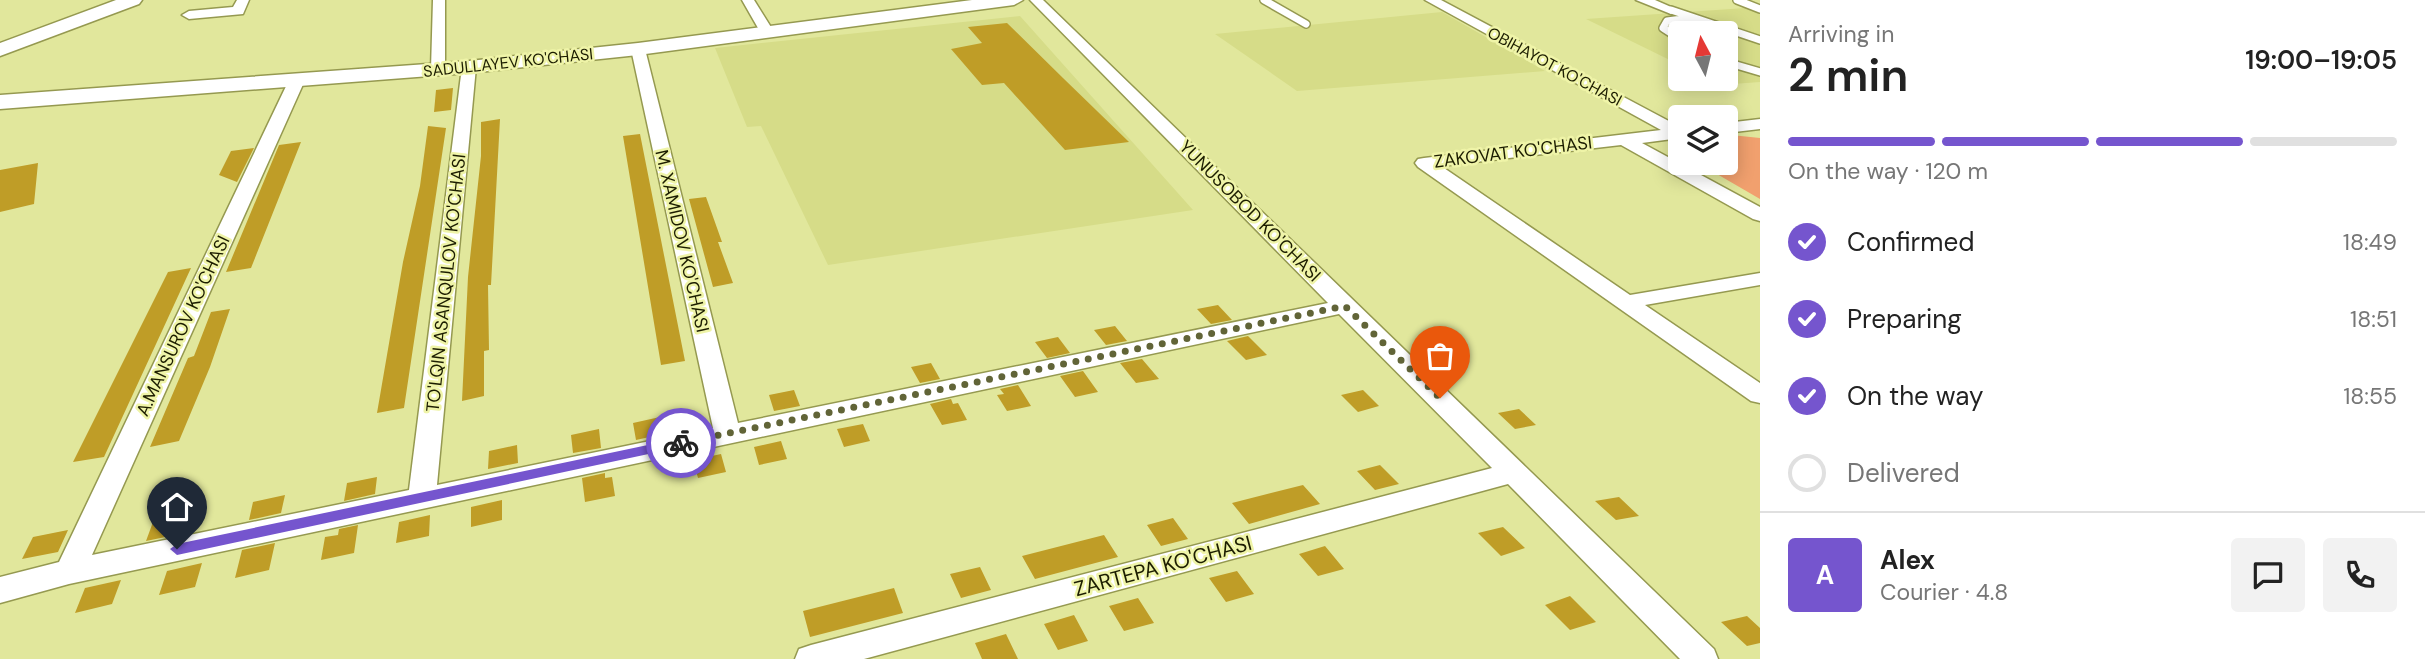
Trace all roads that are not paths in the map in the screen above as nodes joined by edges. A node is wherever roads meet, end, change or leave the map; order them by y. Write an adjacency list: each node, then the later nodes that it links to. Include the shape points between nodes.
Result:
1 (107, 0): 20 (main road)
2 (133, 0): 22 (main road)
3 (243, 0): 14 (street, via 239,11)
4 (439, 0): 25 (street)
5 (748, 0): 17 (street)
6 (1014, 0): 17 (main road, SADULLAYEV KO'CHASI)
7 (1036, 0): 37 (street, YUNUSOBOD KO'CHASI)
8 (1264, 0): 16 (lane)
9 (1431, 0): 30 (street, OBIHAYOT KO'CHASI)
10 (1643, 0): 13 (street)
11 (1737, 0): 12 (lane)
12 (1760, 9)
13 (1671, 10): 15 (lane)
14 (189, 15)
15 (1693, 18): 18 (lane, via 1667,21 1663,28); 19 (lane)
16 (1306, 24)
17 (767, 32): 21 (main road, SADULLAYEV KO'CHASI)
18 (1668, 32)
19 (1760, 40)
20 (0, 41)
21 (638, 49): 24 (main road, SADULLAYEV KO'CHASI); 39 (street, M. XAMIDOV KO'CHASI)
22 (0, 50)
23 (1738, 66): 26 (lane)
24 (469, 67): 25 (main road, SADULLAYEV KO'CHASI); 41 (street, TO'LQIN ASANQULOV KO'CHASI)
25 (438, 69): 27 (main road, SADULLAYEV KO'CHASI)
26 (1760, 72)
27 (297, 80): 28 (main road, SADULLAYEV KO'CHASI); 42 (street, A.MANSUROV KO'CHASI)
28 (0, 102)
29 (1759, 125): 31 (street)
30 (1668, 127)
31 (1738, 127)
32 (1668, 134): 33 (street, ZAKOVAT KO'CHASI)
33 (1621, 138): 34 (street); 36 (street, ZAKOVAT KO'CHASI, via 1424,163)
34 (1760, 215)
35 (1760, 279): 36 (street)
36 (1627, 302): 38 (street, ZAKOVAT KO'CHASI)
37 (1345, 306): 39 (street); 40 (street, YUNUSOBOD KO'CHASI)
38 (1760, 396)
39 (727, 433): 41 (street)
40 (1516, 472): 44 (street, ZARTEPA KO'CHASI); 45 (street, YUNUSOBOD KO'CHASI)
41 (422, 498): 42 (street)
42 (69, 572): 43 (street)
43 (0, 590)
44 (811, 659)
45 (1702, 659)

